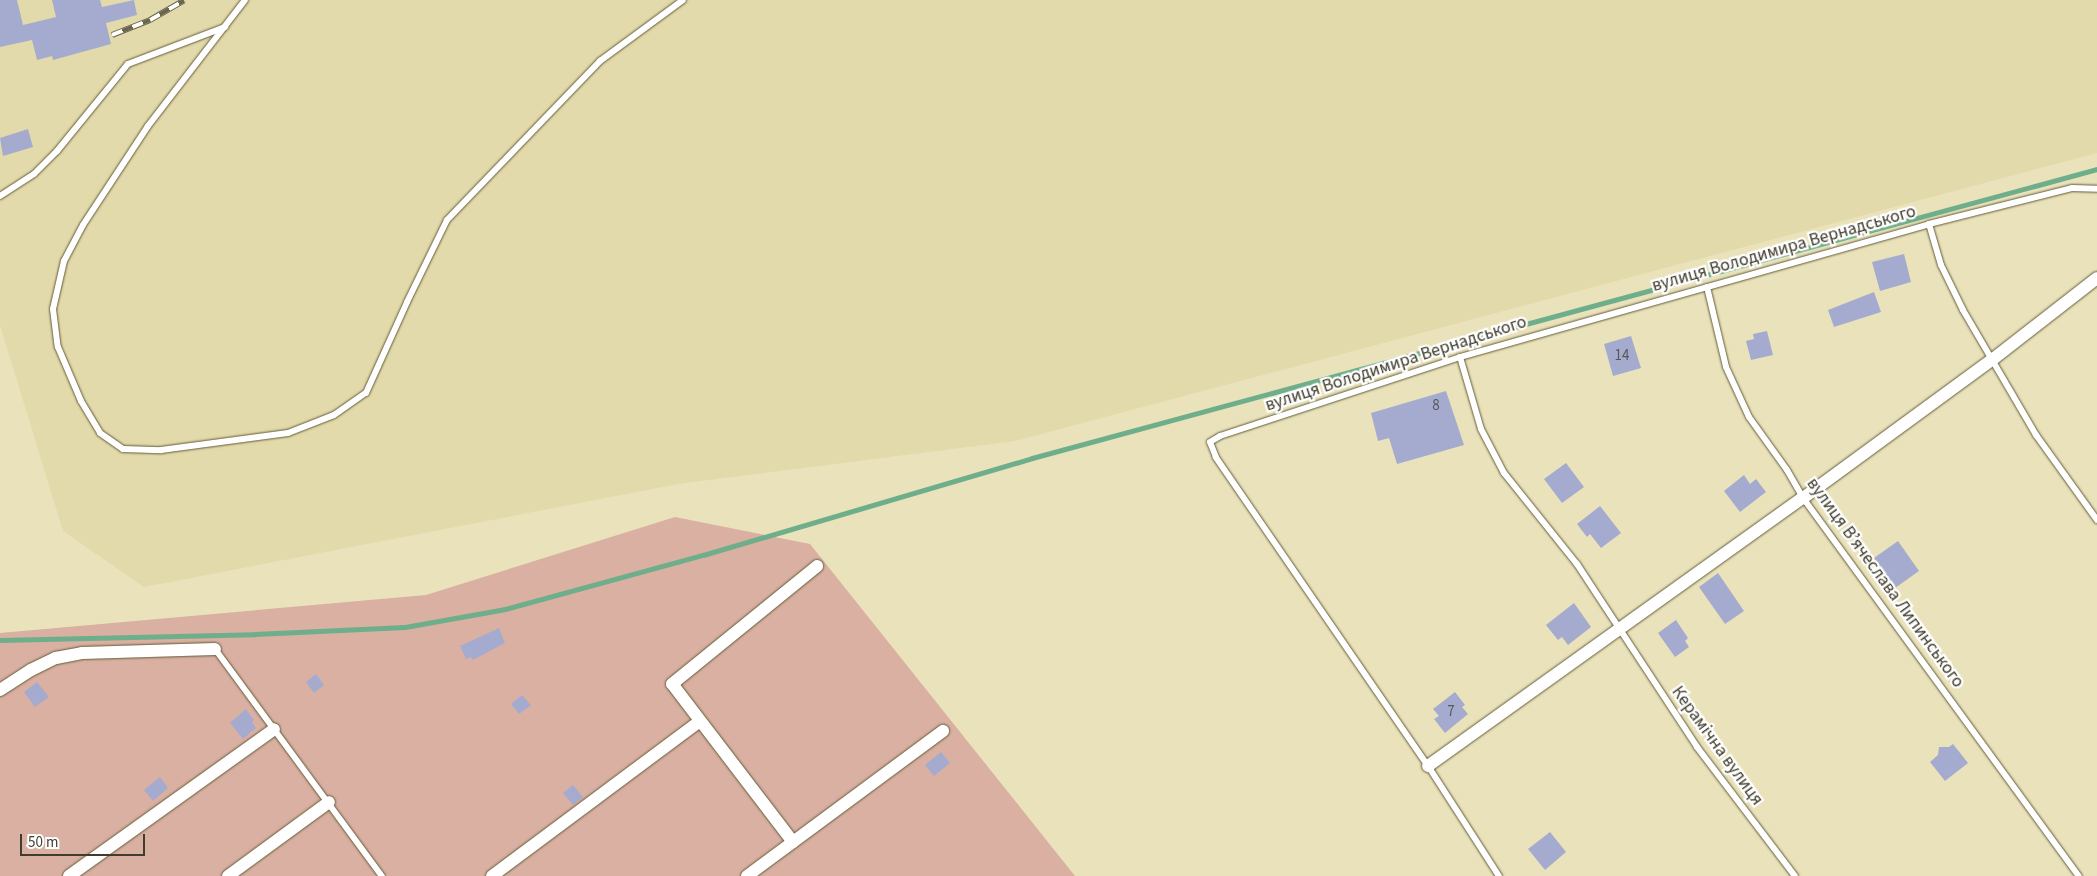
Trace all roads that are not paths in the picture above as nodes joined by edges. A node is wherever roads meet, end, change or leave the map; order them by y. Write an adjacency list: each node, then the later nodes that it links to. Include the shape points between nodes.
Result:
1 (245, 0): 3 (lane)
2 (683, 0): 3 (lane, via 600,61 447,220 366,393 334,415 288,433 161,450 123,448 100,433 58,348 53,309 64,261 82,224 148,126)
3 (225, 27): 5 (lane, via 128,64 57,151 34,174)
4 (2097, 189): 6 (lane, вулиця Володимира Вернадського, via 2072,188)
5 (0, 196)
6 (1929, 224): 8 (lane, вулиця Володимира Вернадського); 10 (lane, via 1950,284)
7 (2097, 278): 10 (street)
8 (1707, 287): 9 (lane, вулиця Володимира Вернадського); 11 (lane, вулиця Вʼячеслава Липинського, via 1716,333 1737,395)
9 (1460, 357): 14 (lane, Керамічна вулиця, via 1481,428 1504,473 1577,564); 20 (lane, вулиця Володимира Вернадського, via 1220,436 1210,445)
10 (1993, 358): 11 (street); 12 (lane, via 2036,435)
11 (1803, 498): 14 (street); 30 (lane, вулиця Вʼячеслава Липинського)
12 (2097, 520)
13 (818, 566): 17 (street, via 672,684)
14 (1618, 630): 20 (street); 29 (lane, Керамічна вулиця, via 1709,763)
15 (215, 649): 16 (street, via 82,653 56,658); 18 (lane)
16 (0, 690)
17 (700, 721): 22 (street); 26 (street)
18 (274, 729): 21 (lane); 23 (street)
19 (943, 731): 22 (street)
20 (1428, 766): 28 (lane, вулиця Володимира Вернадського)
21 (328, 802): 24 (street); 25 (lane)
22 (793, 842): 27 (street)
23 (70, 876)
24 (228, 876)
25 (382, 876)
26 (492, 876)
27 (747, 876)
28 (1499, 876)
29 (1795, 876)
30 (2079, 876)

